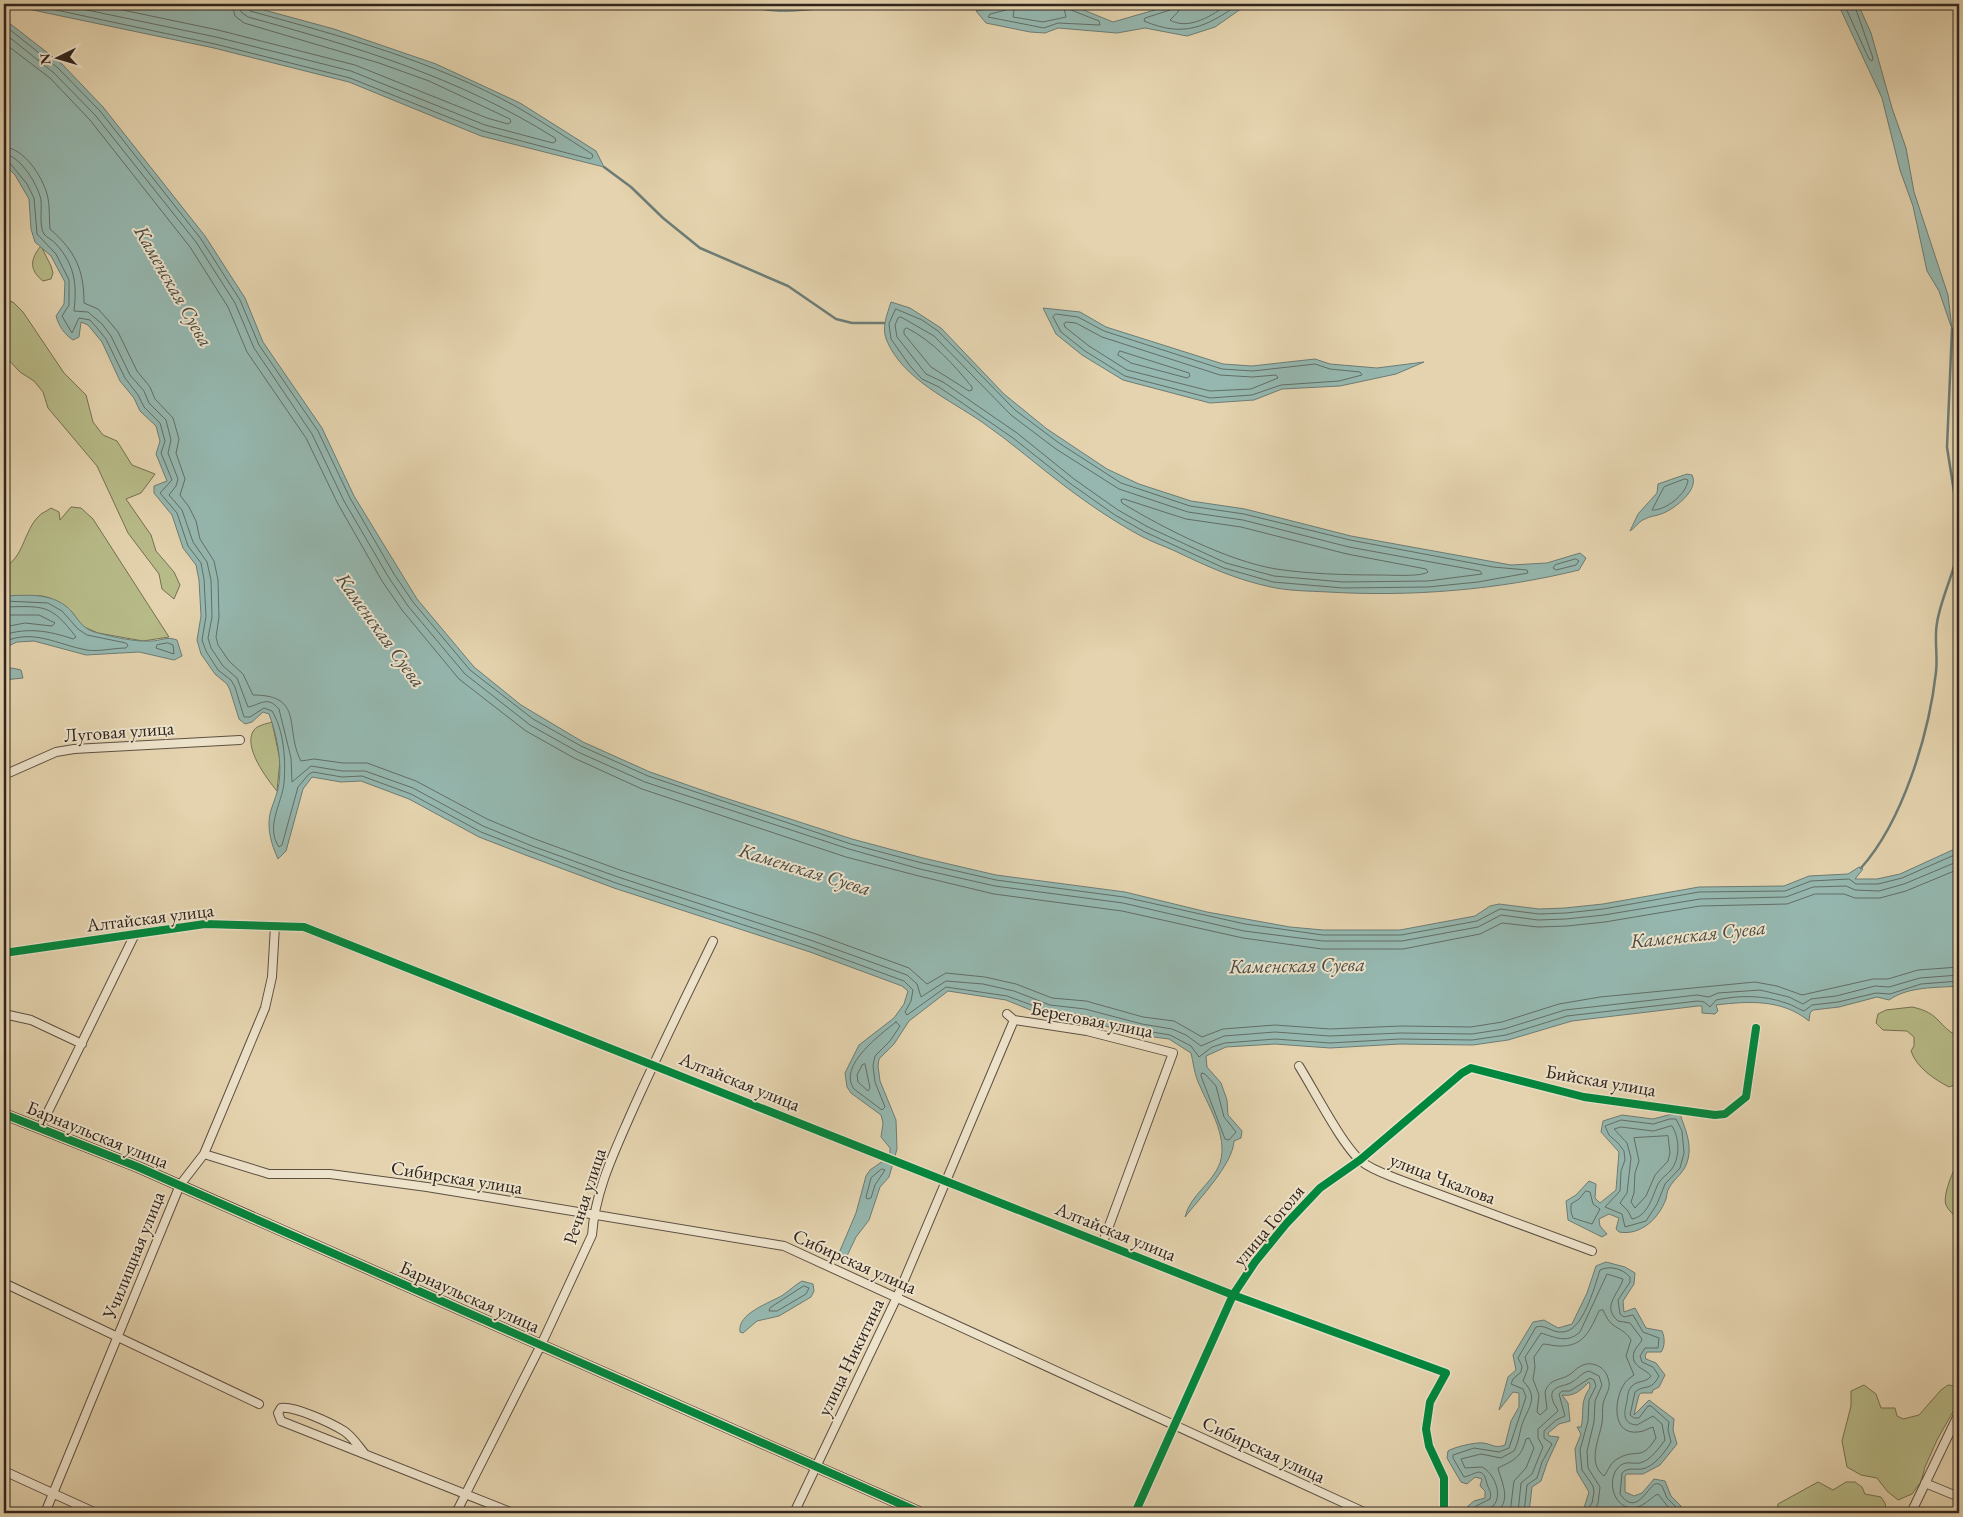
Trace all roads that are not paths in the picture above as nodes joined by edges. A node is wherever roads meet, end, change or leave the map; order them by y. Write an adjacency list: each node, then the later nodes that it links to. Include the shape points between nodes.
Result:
1 (240, 740): 2 (street, Луговая улица, via 74,748 56,752)
2 (4, 775)
3 (275, 926): 4 (street, Алтайская улица, via 205,924); 12 (street, Алтайская улица, via 304,927); 17 (street, Училищная улица, via 272,977 265,1008)
4 (135, 934): 6 (street, Алтайская улица); 11 (street)
5 (713, 941): 12 (street, Речная улица)
6 (4, 953)
7 (4, 1014): 11 (street, via 31,1020)
8 (1007, 1014): 9 (street, Береговая улица)
9 (1014, 1020): 19 (street, улица Никитина); 22 (street, Береговая улица, via 1087,1031 1173,1053)
10 (1756, 1028): 14 (street, Бийская улица, via 1746,1097 1725,1114 1714,1116 1584,1097)
11 (82, 1044): 16 (street)
12 (652, 1064): 19 (street, Алтайская улица); 21 (street, Речная улица, via 602,1182)
13 (1299, 1066): 18 (street, улица Чкалова)
14 (1472, 1068): 18 (street, улица Гоголя)
15 (4, 1114): 16 (street, Барнаульская улица)
16 (40, 1128): 20 (street, Барнаульская улица)
17 (204, 1154): 20 (street, Училищная улица); 21 (street, Сибирская улица, via 270,1174 330,1174 428,1187)
18 (1360, 1160): 23 (street, улица Чкалова, via 1403,1181); 25 (street, улица Гоголя, via 1320,1188 1286,1224)
19 (946, 1180): 22 (street, Алтайская улица); 26 (street, улица Никитина)
20 (180, 1185): 27 (street, Училищная улица); 28 (street, Барнаульская улица)
21 (594, 1216): 26 (street, Сибирская улица, via 784,1246); 28 (street, Речная улица, via 592,1235)
22 (1103, 1242): 25 (street, Алтайская улица)
23 (1592, 1251)
24 (4, 1283): 27 (street)
25 (1233, 1295): 31 (street, улица Гоголя); 47 (street, Алтайская улица, via 1446,1373 1430,1402 1426,1429 1429,1446 1444,1478)
26 (897, 1298): 31 (street, Сибирская улица); 33 (street, улица Никитина)
27 (117, 1338): 29 (street); 37 (street, Училищная улица)
28 (540, 1345): 33 (street, Барнаульская улица); 36 (street, Речная улица)
29 (259, 1404)
30 (1959, 1413): 35 (street)
31 (1175, 1425): 45 (street, улица Гоголя); 46 (street, Сибирская улица)
32 (365, 1454): 32 (street, via 281,1421 278,1412 281,1408 296,1410 345,1432); 36 (street)
33 (816, 1466): 43 (street, улица Никитина); 44 (street, Барнаульская улица)
34 (4, 1472): 37 (street)
35 (1925, 1483): 38 (street); 48 (street)
36 (465, 1492): 41 (street, Речная улица); 42 (street)
37 (53, 1494): 39 (street, Училищная улица); 40 (street)
38 (1959, 1497)
39 (45, 1513)
40 (96, 1513)
41 (456, 1513)
42 (513, 1513)
43 (794, 1513)
44 (921, 1513)
45 (1135, 1513)
46 (1366, 1513)
47 (1444, 1513)
48 (1912, 1513)

